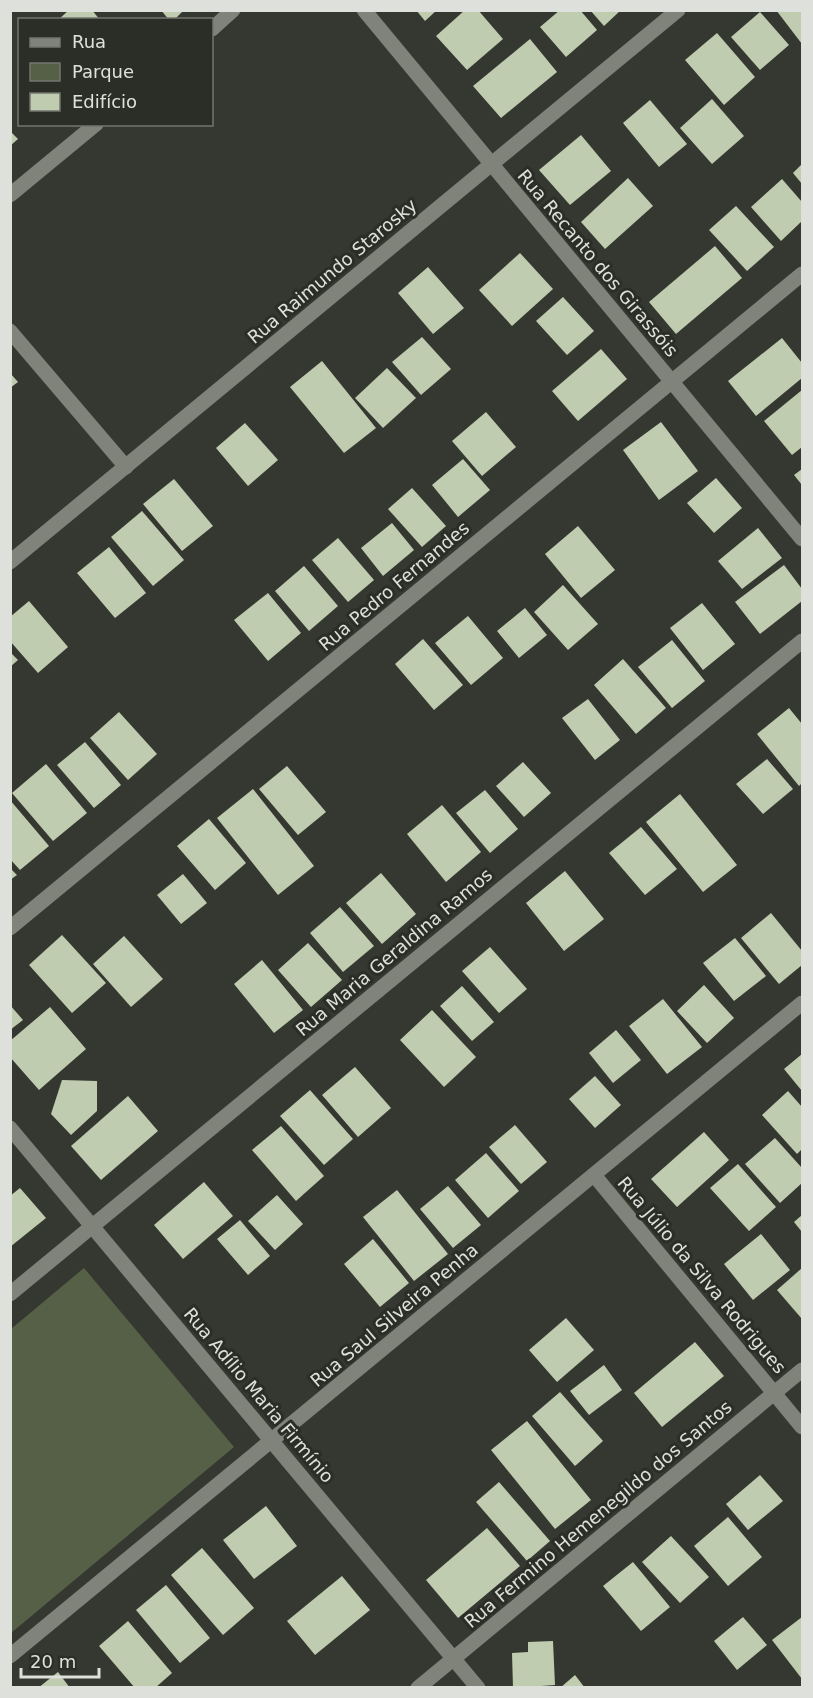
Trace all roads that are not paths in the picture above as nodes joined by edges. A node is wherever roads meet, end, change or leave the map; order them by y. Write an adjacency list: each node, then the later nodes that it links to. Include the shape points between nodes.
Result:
1 (233, 10): 4 (street)
2 (364, 10): 6 (street, Rua Recanto dos Girassóis)
3 (678, 10): 6 (street, Rua Raimundo Starosky)
4 (213, 27)
5 (94, 126): 7 (street)
6 (492, 165): 10 (street, Rua Recanto dos Girassóis); 11 (street, Rua Raimundo Starosky)
7 (10, 195)
8 (802, 274): 10 (street, Rua Pedro Fernandes)
9 (10, 331): 11 (street)
10 (672, 382): 12 (street, Rua Recanto dos Girassóis); 15 (street, Rua Pedro Fernandes)
11 (126, 467): 13 (street, Rua Raimundo Starosky)
12 (802, 539)
13 (10, 562)
14 (802, 641): 19 (street, Rua Maria Geraldina Ramos)
15 (10, 928)
16 (802, 1003): 18 (street, Rua Saul Silveira Penha)
17 (10, 1128): 19 (street, Rua Adílio Maria Firmínio)
18 (594, 1175): 22 (street, Rua Júlio da Silva Rodrigues); 24 (street, Rua Saul Silveira Penha)
19 (93, 1226): 20 (street, Rua Maria Geraldina Ramos); 24 (street, Rua Adílio Maria Firmínio)
20 (10, 1294)
21 (802, 1370): 22 (street, Rua Fermino Hemenegildo dos Santos)
22 (775, 1393): 23 (street, Rua Júlio da Silva Rodrigues); 26 (street, Rua Fermino Hemenegildo dos Santos)
23 (802, 1427)
24 (272, 1441): 25 (street, Rua Saul Silveira Penha); 26 (street, Rua Adílio Maria Firmínio)
25 (10, 1656)
26 (453, 1658): 27 (street, Rua Fermino Hemenegildo dos Santos); 28 (street, Rua Adílio Maria Firmínio)
27 (418, 1688)
28 (477, 1688)

